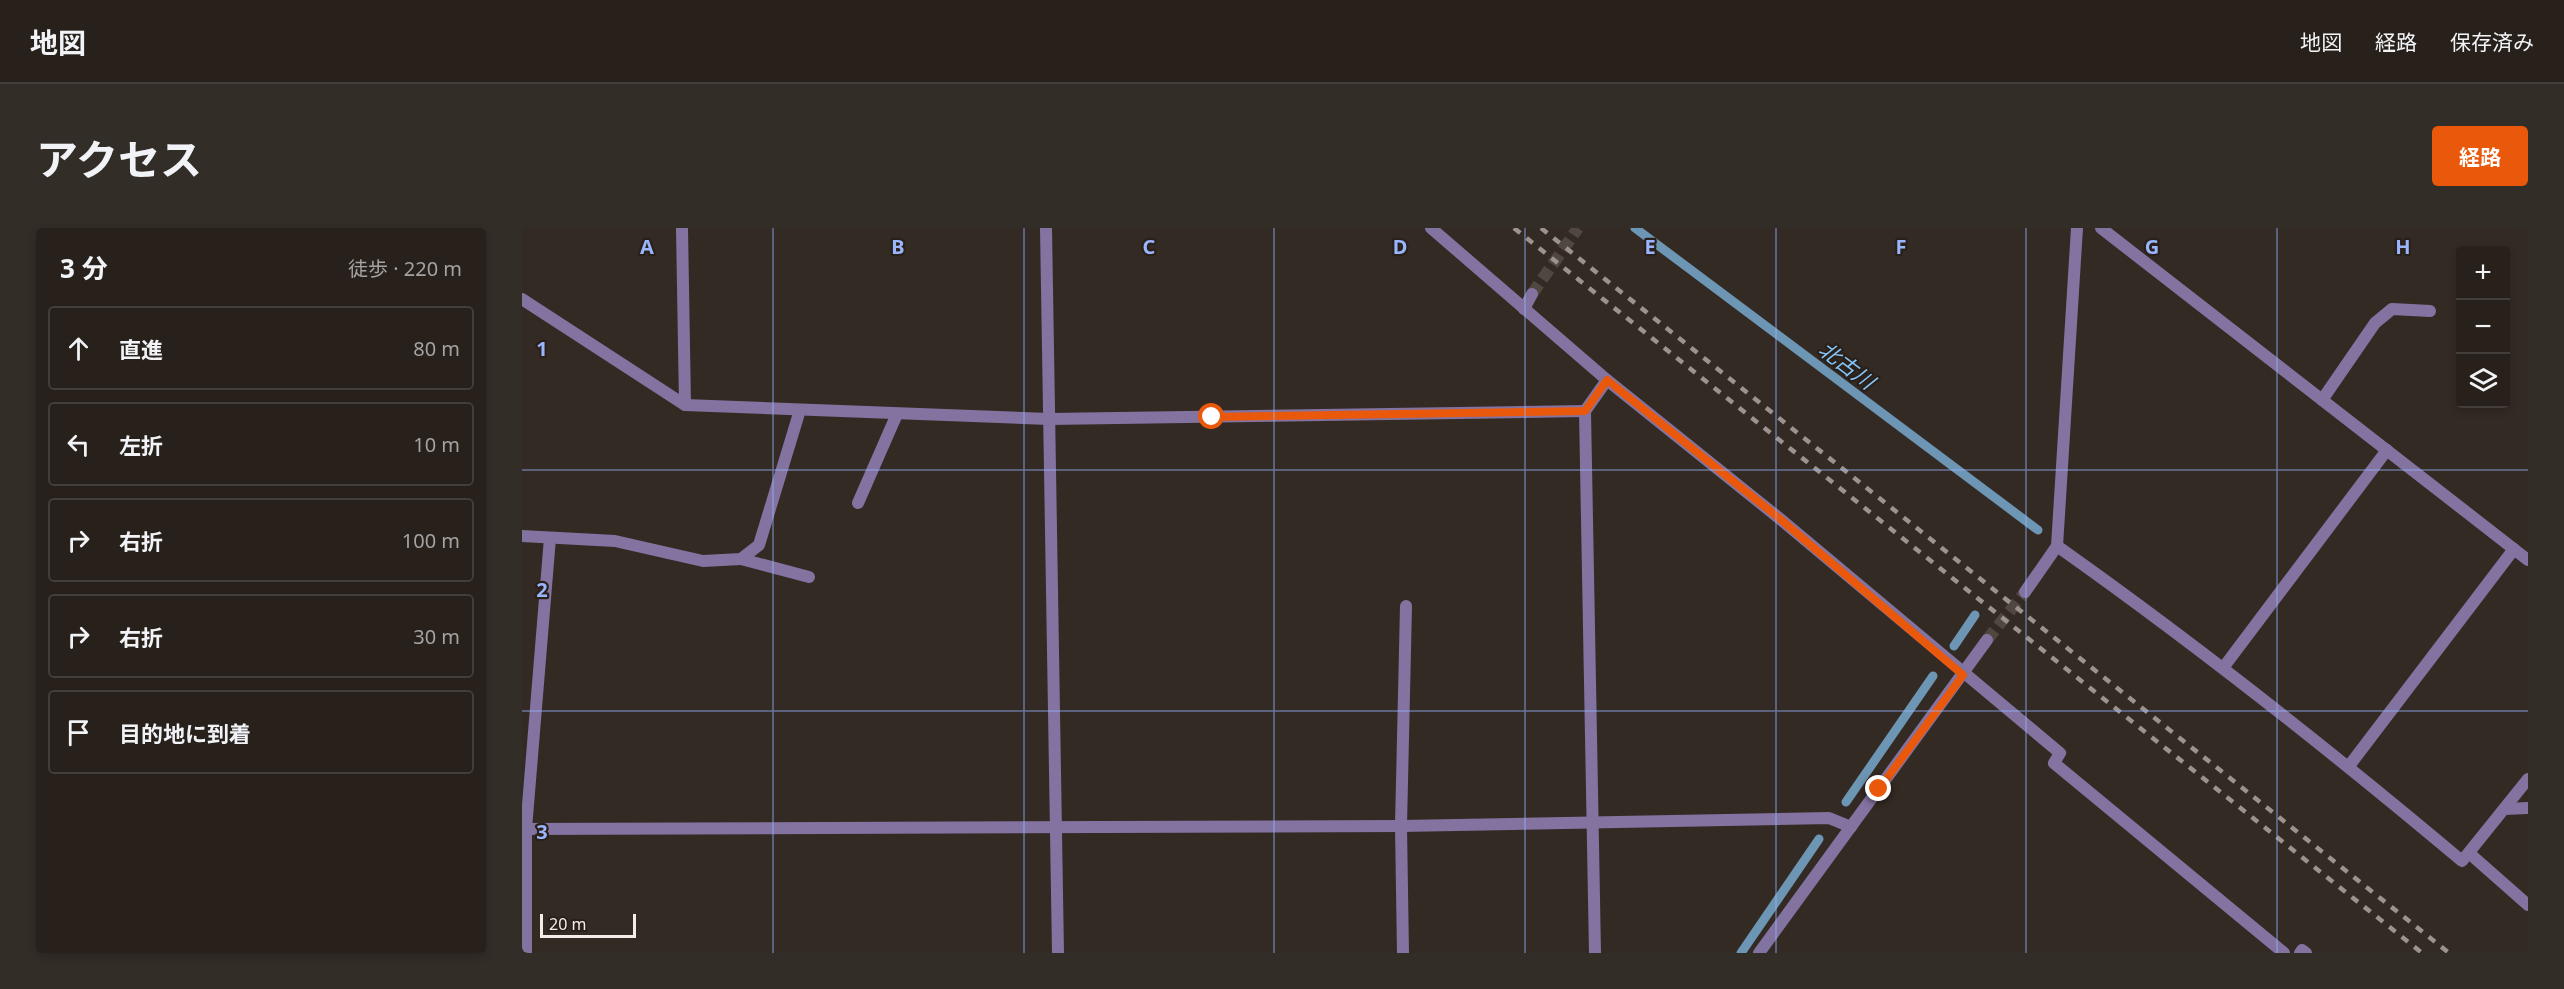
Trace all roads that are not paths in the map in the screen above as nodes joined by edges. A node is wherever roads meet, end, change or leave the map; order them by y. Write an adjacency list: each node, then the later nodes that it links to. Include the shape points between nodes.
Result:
1 (682, 228): 12 (street)
2 (1046, 228): 16 (street)
3 (1431, 228): 8 (street)
4 (2077, 228): 21 (street)
5 (2100, 228): 11 (street)
6 (1532, 294): 8 (street)
7 (522, 299): 12 (street)
8 (1524, 309): 10 (street)
9 (2430, 311): 11 (street, via 2392,309 2375,323)
10 (1607, 380): 14 (street); 30 (street, via 1779,518)
11 (2322, 400): 17 (street)
12 (685, 405): 13 (street)
13 (800, 410): 15 (street); 23 (street, via 759,545)
14 (1585, 411): 16 (street); 35 (street)
15 (897, 414): 16 (street); 18 (street)
16 (1049, 419): 36 (street)
17 (2386, 450): 22 (street); 29 (street)
18 (858, 503)
19 (522, 536): 20 (street)
20 (550, 538): 23 (street, via 615,541 703,561); 39 (street)
21 (2057, 546): 26 (street); 29 (street)
22 (2514, 549): 24 (street); 31 (street)
23 (741, 560): 25 (street)
24 (2528, 560)
25 (809, 577)
26 (2025, 592)
27 (1406, 606): 37 (street)
28 (1987, 640): 30 (street)
29 (2223, 668): 31 (street)
30 (1963, 675): 38 (street); 47 (street, via 2060,753 2054,763)
31 (2349, 766): 40 (street, via 2462,861)
32 (2528, 779): 34 (street)
33 (2528, 808): 34 (street)
34 (2504, 809): 40 (street)
35 (1593, 821): 37 (street); 38 (street, via 1829,818); 45 (street)
36 (1055, 825): 37 (street); 39 (street); 43 (street)
37 (1401, 826): 44 (street)
38 (1851, 827): 46 (street)
39 (524, 829): 42 (street)
40 (2469, 853): 41 (street)
41 (2528, 905)
42 (526, 953)
43 (1058, 953)
44 (1403, 953)
45 (1595, 953)
46 (1759, 953)
47 (2284, 953)
48 (2300, 953): 49 (street)
49 (2306, 953)

